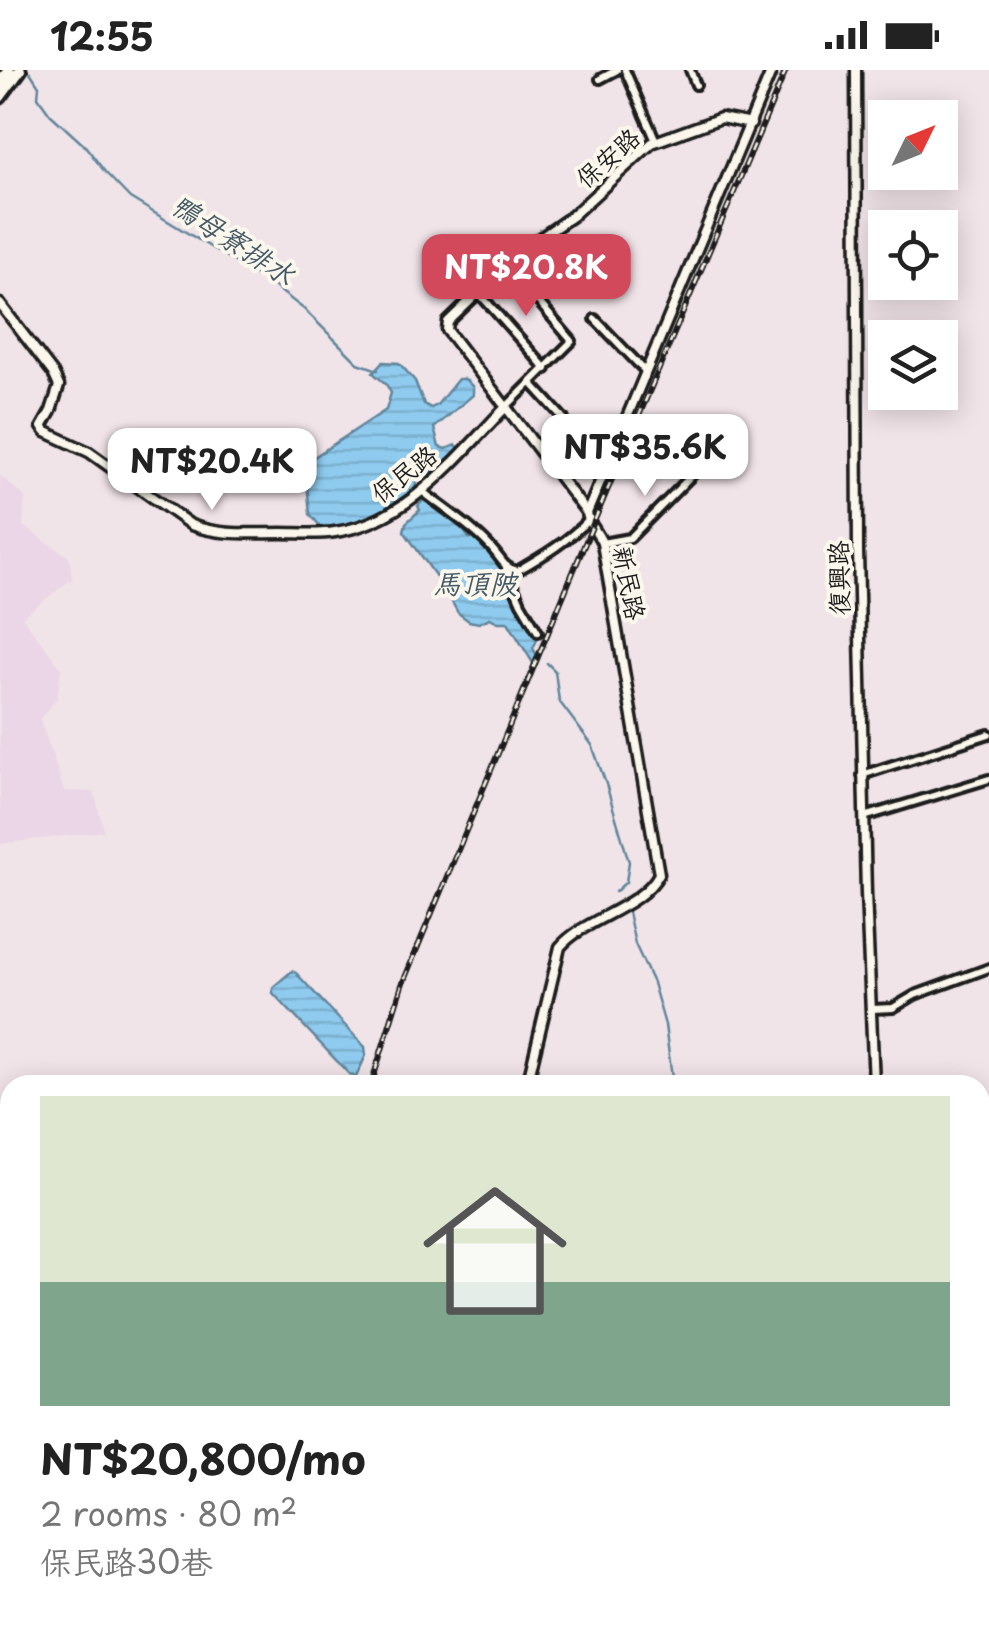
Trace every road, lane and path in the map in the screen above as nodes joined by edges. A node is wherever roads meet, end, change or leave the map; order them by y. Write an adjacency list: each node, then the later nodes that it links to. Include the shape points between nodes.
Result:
1 (9, 70): 9 (main road)
2 (20, 70): 11 (main road)
3 (617, 70): 8 (street)
4 (625, 70): 13 (street)
5 (690, 70): 10 (street)
6 (772, 70): 12 (street)
7 (856, 70): 31 (street, 復興路)
8 (600, 79)
9 (0, 82)
10 (696, 85)
11 (0, 97)
12 (751, 124): 13 (street, 保安路, via 721,118); 20 (street)
13 (656, 141): 15 (street, 保安路)
14 (447, 258): 16 (street)
15 (507, 264): 16 (street, 保安路); 19 (street, 保民路, via 572,341)
16 (478, 292): 19 (street); 22 (street, 保安路, via 448,330)
17 (0, 304): 25 (street, 保民路, via 59,386 42,428 89,452 191,525 228,534 332,533 385,516)
18 (595, 319): 20 (street)
19 (546, 369): 21 (street, 保民路)
20 (646, 372): 26 (street)
21 (531, 383): 22 (street, 保民路); 23 (street)
22 (505, 408): 25 (street, 保民路); 26 (street, 保安路)
23 (564, 420)
24 (677, 445): 27 (street, via 695,472 630,538)
25 (422, 491): 28 (street, via 492,547)
26 (587, 516): 27 (street, 新民路); 28 (street, via 546,554 517,571)
27 (602, 543): 36 (street, 新民路, via 659,874 560,946)
28 (506, 567): 29 (street)
29 (538, 632)
30 (989, 734): 31 (street)
31 (862, 775): 33 (street, 復興路)
32 (989, 779): 33 (street)
33 (864, 817): 35 (street, 復興路)
34 (989, 968): 35 (street, via 893,1008)
35 (872, 1009): 37 (street, 復興路)
36 (529, 1075)
37 (874, 1075)

